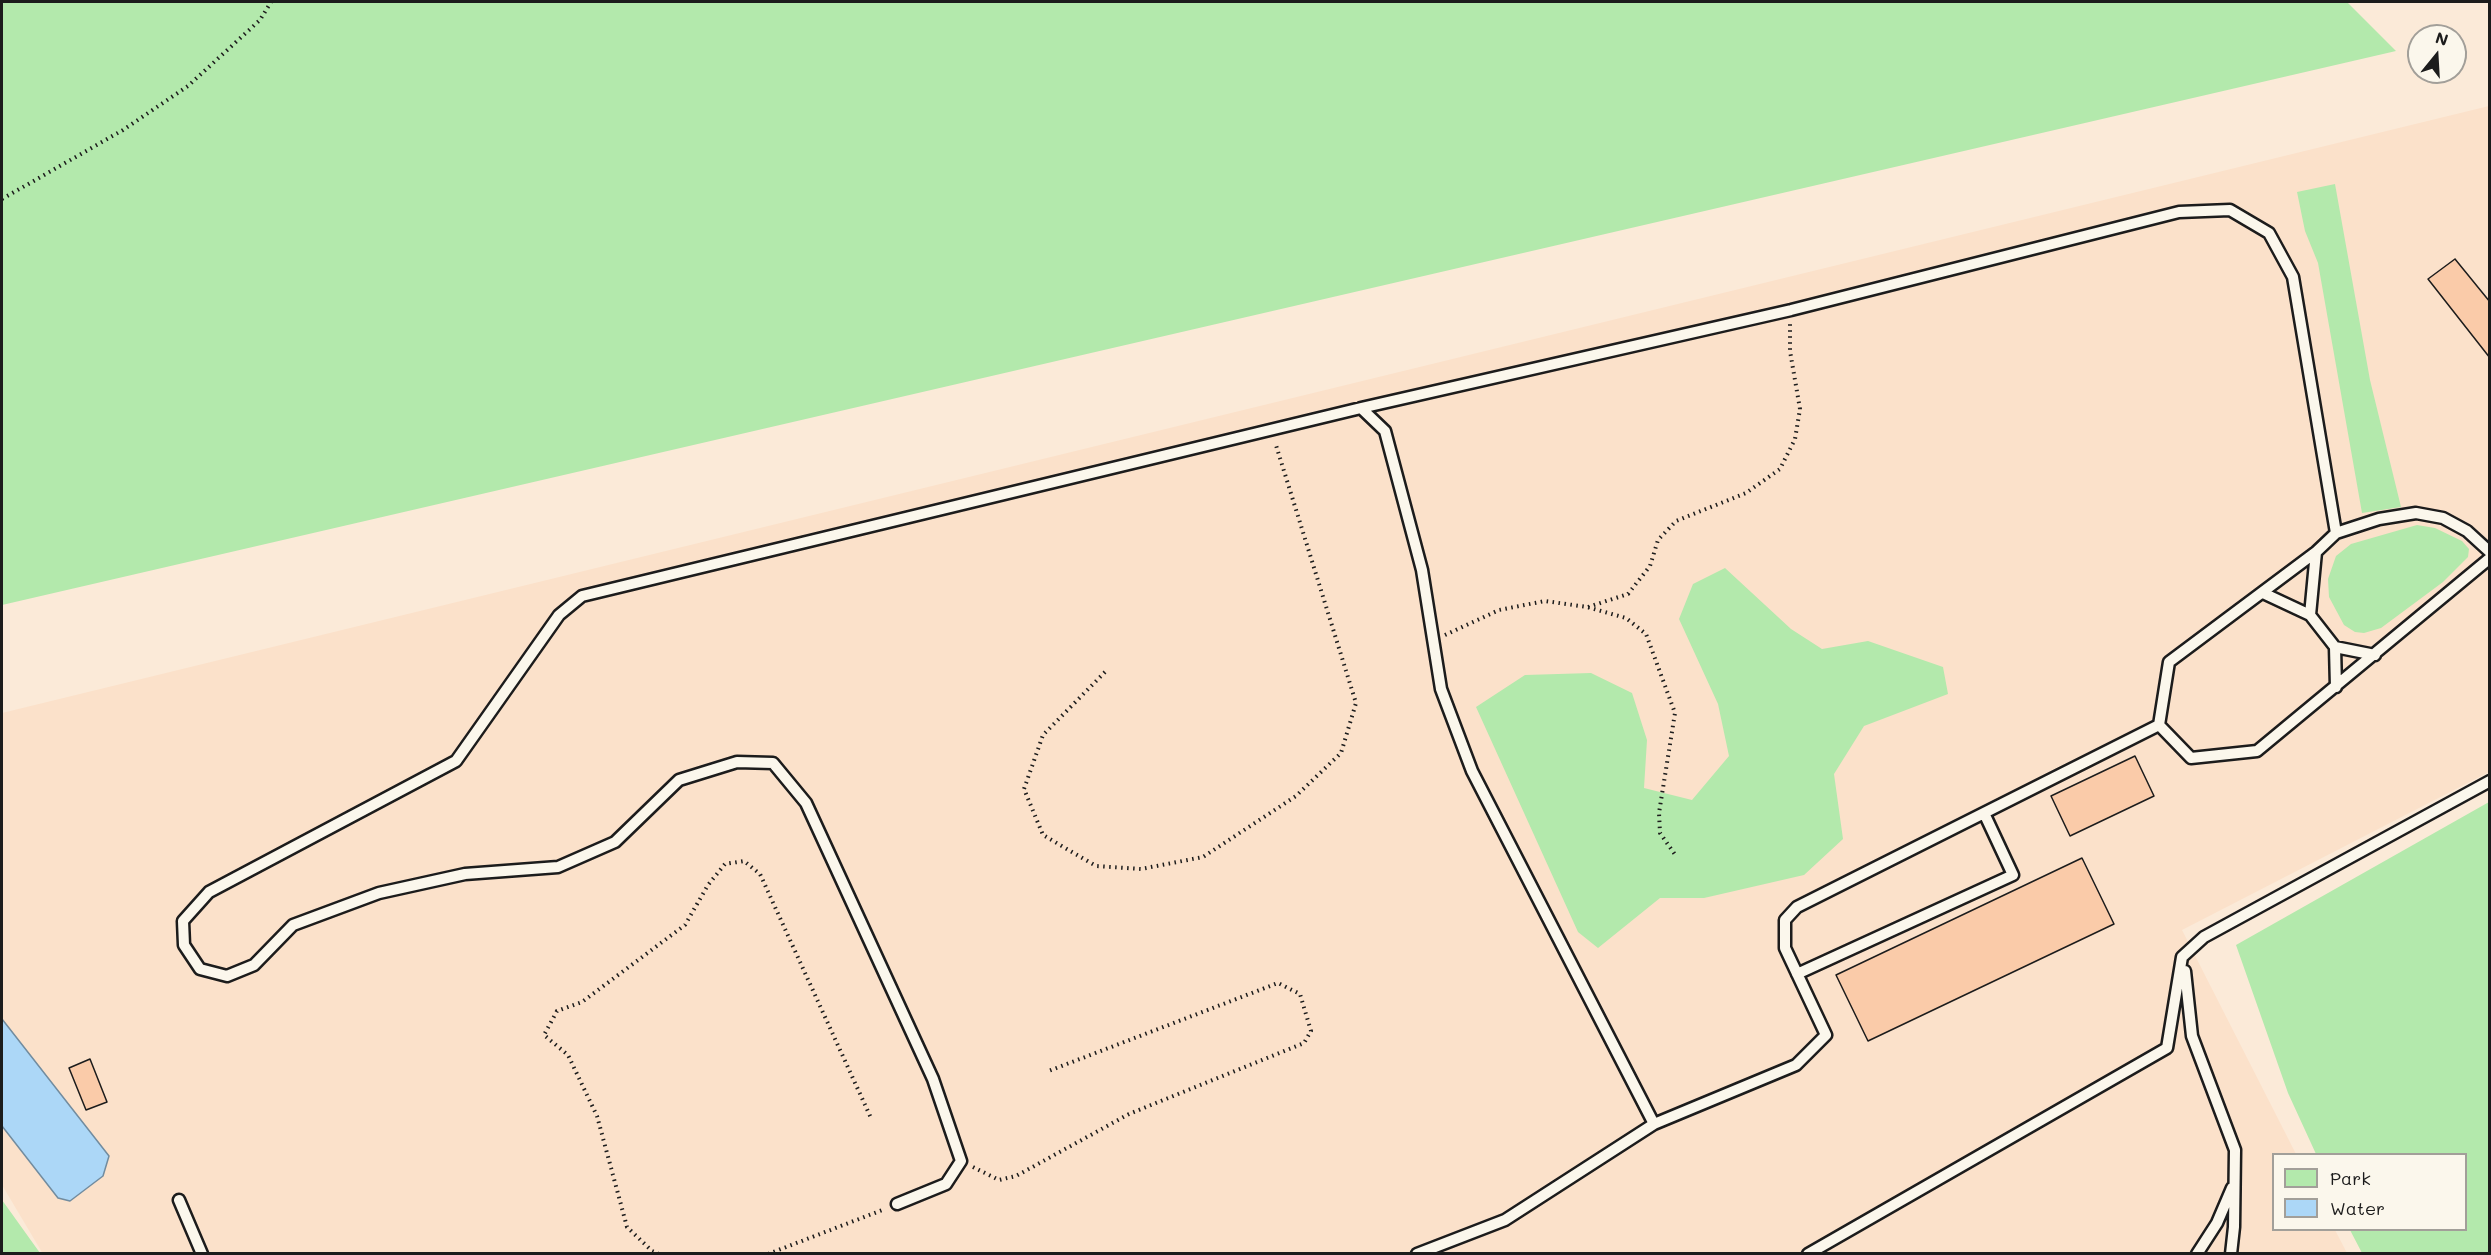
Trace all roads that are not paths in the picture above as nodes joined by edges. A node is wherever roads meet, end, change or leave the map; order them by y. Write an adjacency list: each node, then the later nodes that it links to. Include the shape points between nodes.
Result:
1 (1361, 408): 2 (lane, via 1791,310 2179,212 2230,210 2269,233 2293,277); 16 (lane, via 1385,430 1422,570 1441,689 1472,771); 19 (lane, via 582,596 559,615 456,761 208,892 183,921 184,945 200,969 227,976 254,965 293,925 379,893 465,874 558,867 615,842 679,780 737,762 773,763 806,802 933,1079 961,1161 946,1184)
2 (2336, 532): 3 (lane); 4 (lane, via 2416,513 2443,518 2467,531)
3 (2316, 552): 6 (lane); 7 (lane)
4 (2490, 552)
5 (2490, 558): 9 (lane)
6 (2263, 593): 7 (lane); 11 (lane, via 2169,663)
7 (2310, 615): 8 (lane)
8 (2335, 647): 9 (lane); 10 (lane)
9 (2375, 656): 10 (lane)
10 (2336, 687): 11 (lane, via 2257,751 2191,758)
11 (2159, 725): 13 (lane)
12 (2490, 782): 14 (lane, via 2204,937)
13 (1984, 813): 15 (lane, via 1797,907 1785,920 1785,948); 15 (lane, via 2013,875)
14 (2184, 956): 17 (lane, via 2192,1036 2235,1150); 22 (lane, via 2167,1048)
15 (1797, 974): 16 (lane, via 1826,1035 1796,1065)
16 (1654, 1124): 21 (lane, via 1505,1220)
17 (2235, 1182): 23 (lane, via 2217,1223); 24 (lane)
18 (179, 1200): 20 (lane)
19 (897, 1204)
20 (202, 1254)
21 (1417, 1254)
22 (1808, 1254)
23 (2197, 1254)
24 (2231, 1254)

